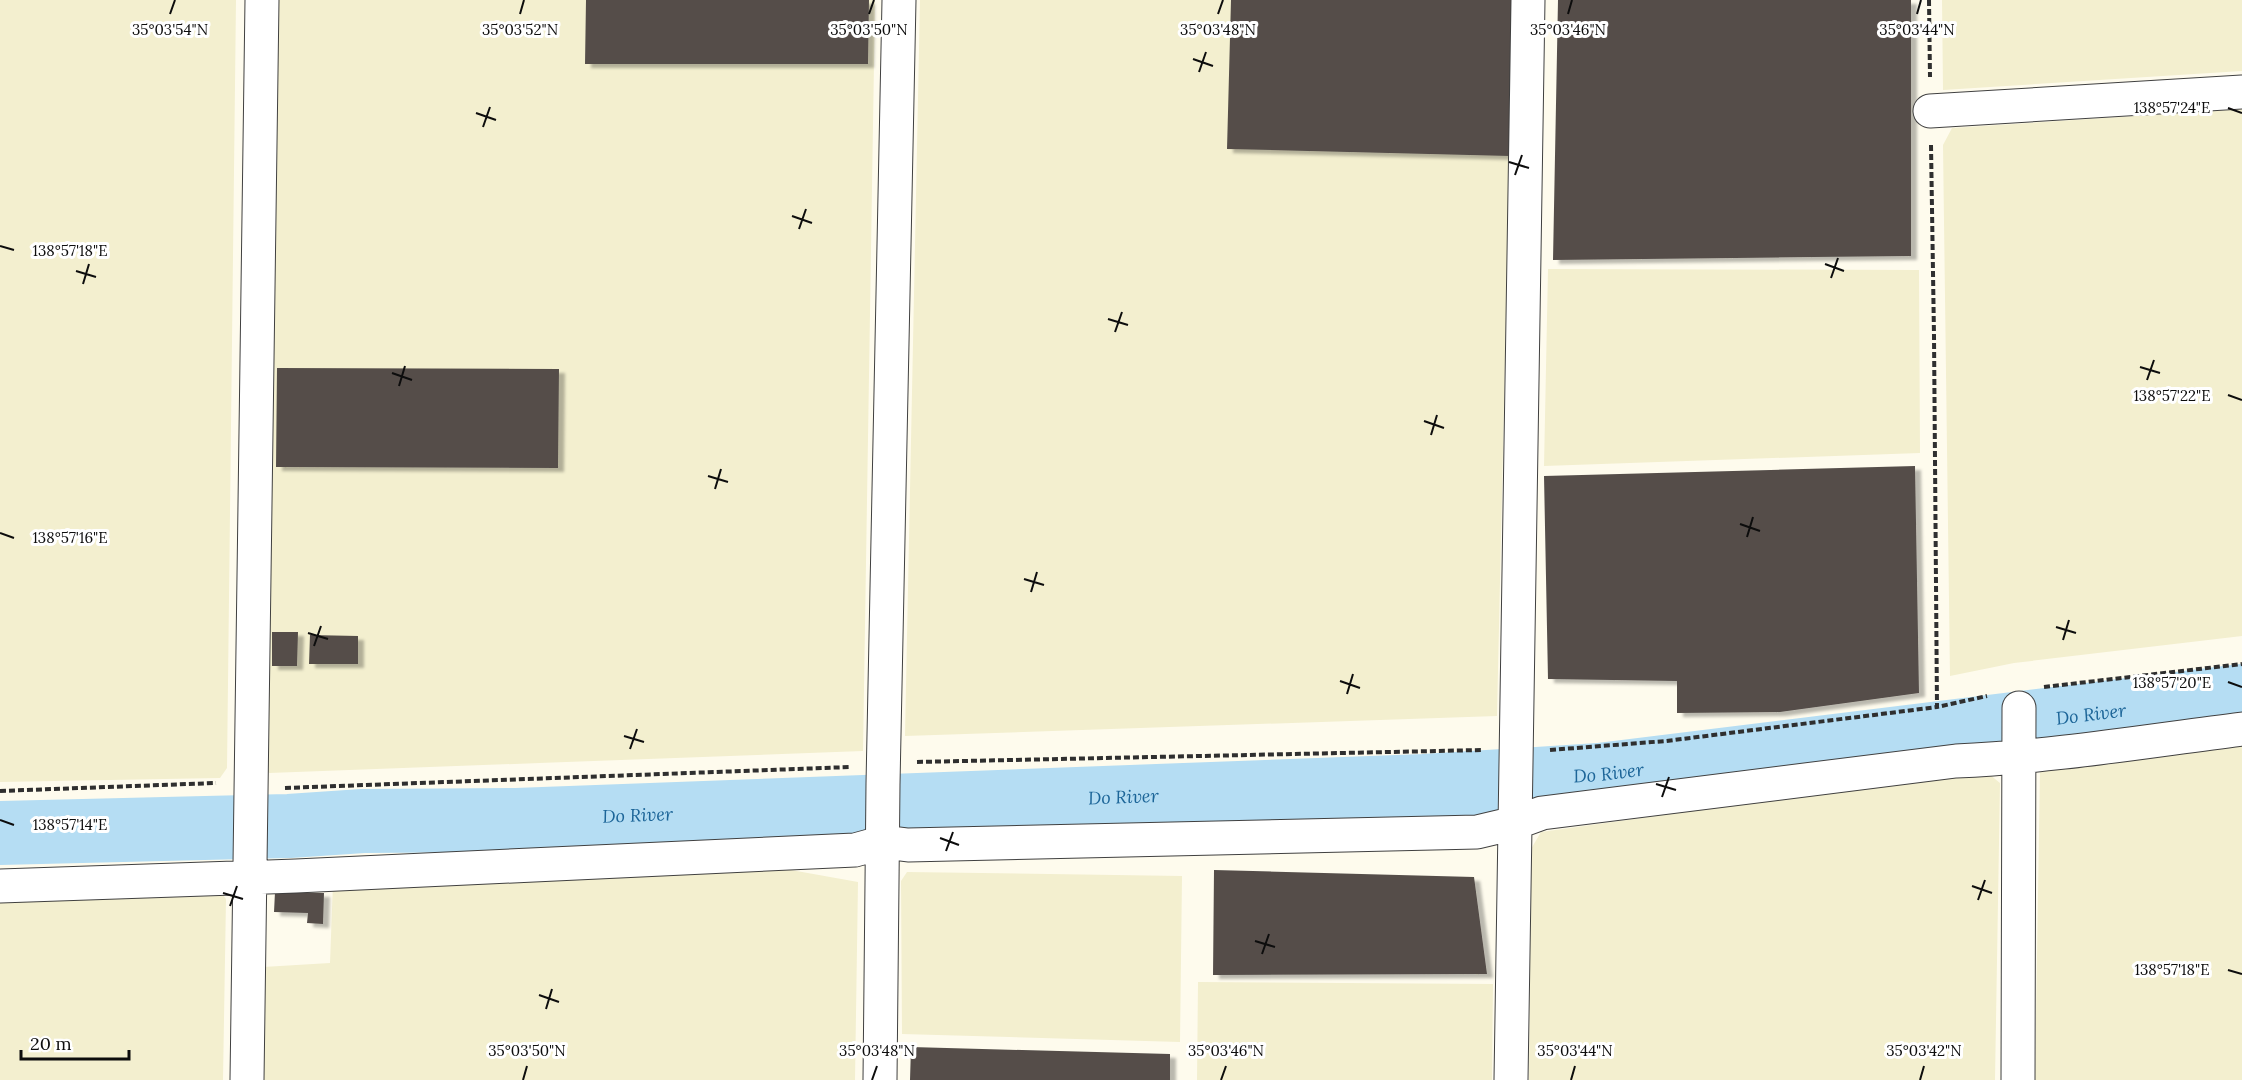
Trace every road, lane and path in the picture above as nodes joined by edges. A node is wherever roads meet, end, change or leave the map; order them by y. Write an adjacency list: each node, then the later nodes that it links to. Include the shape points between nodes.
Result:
1 (262, 0): 14 (street)
2 (899, 0): 13 (street)
3 (1528, 0): 11 (street)
4 (1929, 0): 6 (path)
5 (2242, 92): 6 (street)
6 (1930, 111): 9 (path)
7 (2242, 664): 8 (path)
8 (2018, 699): 9 (path); 12 (street)
9 (1936, 706): 11 (path)
10 (2242, 729): 12 (street)
11 (1517, 757): 13 (path, via 1479,750 904,763); 16 (street)
12 (2020, 758): 16 (street, via 1956,761 1542,813); 23 (street)
13 (883, 775): 14 (path, via 265,788); 17 (street)
14 (250, 782): 15 (path); 18 (street)
15 (0, 791)
16 (1515, 823): 17 (street, via 1477,832 908,845); 22 (street)
17 (884, 842): 18 (street, via 855,850); 21 (street)
18 (250, 871): 19 (street); 20 (street)
19 (0, 886)
20 (247, 1080)
21 (880, 1080)
22 (1511, 1080)
23 (2018, 1080)

